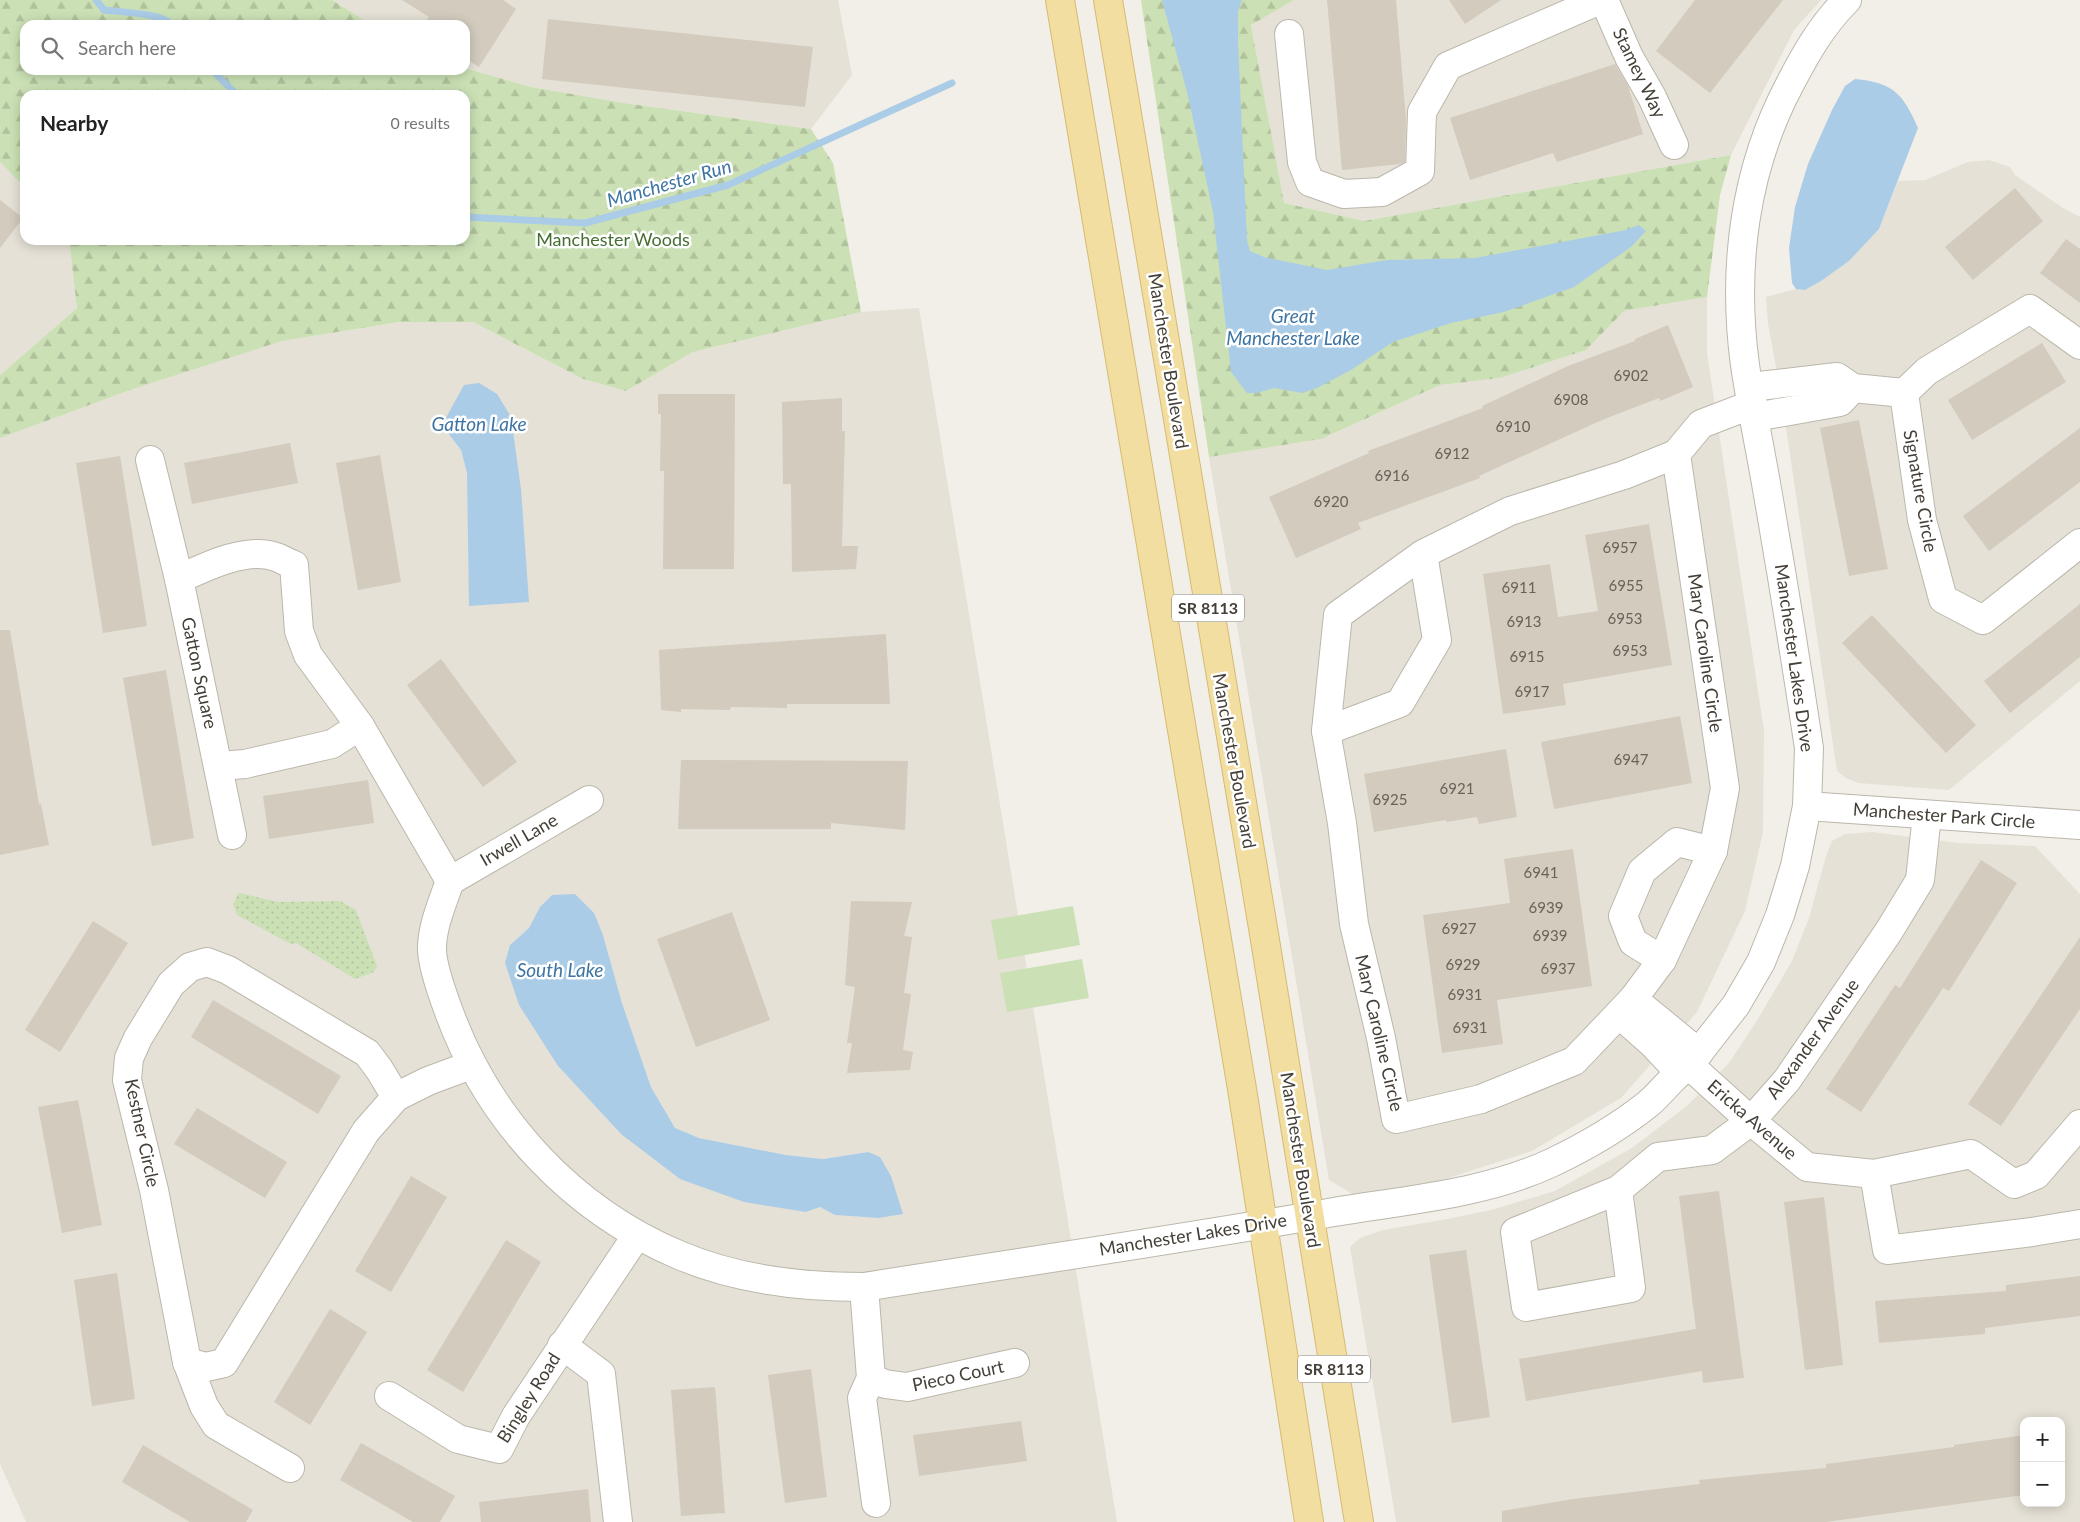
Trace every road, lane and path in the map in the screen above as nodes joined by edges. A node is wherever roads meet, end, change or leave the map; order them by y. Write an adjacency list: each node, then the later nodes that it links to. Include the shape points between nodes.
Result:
1 (1060, 0): 36 (main road, SR 8113)
2 (1108, 0): 35 (main road, Manchester Boulevard / SR 8113)
3 (1600, 0): 6 (street, via 1448,66 1422,112 1420,171 1382,192 1344,194 1310,182 1302,162)
4 (1604, 0): 7 (street, Stamey Way)
5 (1847, 0): 10 (street, Manchester Lakes Drive, via 1811,44 1775,111 1749,192 1742,237 1740,293 1745,365)
6 (1289, 34)
7 (1674, 145)
8 (2080, 345): 9 (street, via 2030,309 1927,371)
9 (1904, 393): 10 (street, via 1854,388 1837,377); 13 (street, Signature Circle, via 1922,520 1943,599 1983,620)
10 (1753, 402): 11 (street, Mary Caroline Circle, via 1702,424); 20 (street, Manchester Lakes Drive, via 1809,748)
11 (1676, 454): 14 (street, Mary Caroline Circle, via 1624,475 1510,511); 24 (street, Mary Caroline Circle, via 1726,788)
12 (150, 460): 15 (street, Gatton Square)
13 (2080, 543)
14 (1423, 554): 17 (street, Mary Caroline Circle, via 1338,615); 17 (street, via 1437,640 1400,703)
15 (179, 579): 16 (street, via 246,554 275,556 294,565 299,631 308,655); 18 (street, Gatton Square)
16 (360, 726): 18 (street, via 332,744 245,764); 25 (street)
17 (1326, 731): 27 (street, Mary Caroline Circle, via 1342,823 1354,924 1396,1119 1481,1099 1574,1061)
18 (219, 766): 23 (street, Gatton Square)
19 (589, 800): 25 (street, Irwell Lane)
20 (1807, 806): 21 (street, Manchester Park Circle); 28 (street, Manchester Lakes Drive, via 1795,866 1761,962 1736,1005)
21 (1926, 815): 22 (street, Manchester Park Circle); 31 (street, Alexander Avenue, via 1920,880 1787,1080)
22 (2080, 825)
23 (232, 835)
24 (1713, 851): 26 (street, Mary Caroline Circle); 26 (street, via 1677,842 1642,872 1623,916 1633,942)
25 (450, 881): 29 (street, Manchester Lakes Drive, via 439,911 432,947 441,989 460,1044)
26 (1662, 960): 27 (street, Mary Caroline Circle)
27 (1626, 1006): 28 (street)
28 (1689, 1063): 31 (street, Ericka Avenue); 35 (street, Manchester Lakes Drive, via 1649,1102 1618,1126 1551,1163 1514,1178 1479,1188)
29 (471, 1065): 30 (street); 38 (street, Manchester Lakes Drive, via 515,1132 538,1158 579,1196)
30 (396, 1097): 41 (street, via 366,1131 224,1363 206,1367); 41 (street, Kestner Circle, via 367,1053 228,970 207,962 190,967 171,984 138,1038 130,1058 127,1080 154,1190)
31 (1751, 1121): 33 (street, Ericka Avenue, via 1806,1167); 34 (street, Alexander Avenue, via 1712,1150 1658,1157)
32 (2080, 1124): 33 (street, Ericka Avenue, via 2036,1175 2014,1184 1971,1154)
33 (1874, 1174): 37 (street, via 1887,1250)
34 (1618, 1190): 34 (street, Alexander Avenue, via 1631,1288 1526,1307 1516,1232)
35 (1309, 1217): 36 (street, Manchester Lakes Drive); 49 (main road, Manchester Boulevard / SR 8113)
36 (1263, 1224): 39 (street, Manchester Lakes Drive); 48 (main road, SR 8113)
37 (2080, 1224)
38 (637, 1235): 39 (street, Manchester Lakes Drive, via 680,1256 730,1272 769,1280); 40 (street, Bingley Road)
39 (864, 1287): 43 (street)
40 (562, 1345): 44 (street, Bingley Road, via 516,1416 499,1449 458,1439); 47 (street, Bingley Road, via 602,1374)
41 (187, 1362): 45 (street, Kestner Circle, via 204,1406 216,1425)
42 (1015, 1363): 43 (street, Pieco Court, via 907,1387)
43 (871, 1378): 46 (street, via 862,1398)
44 (389, 1396)
45 (290, 1468)
46 (876, 1504)
47 (618, 1522)
48 (1309, 1522)
49 (1359, 1522)

